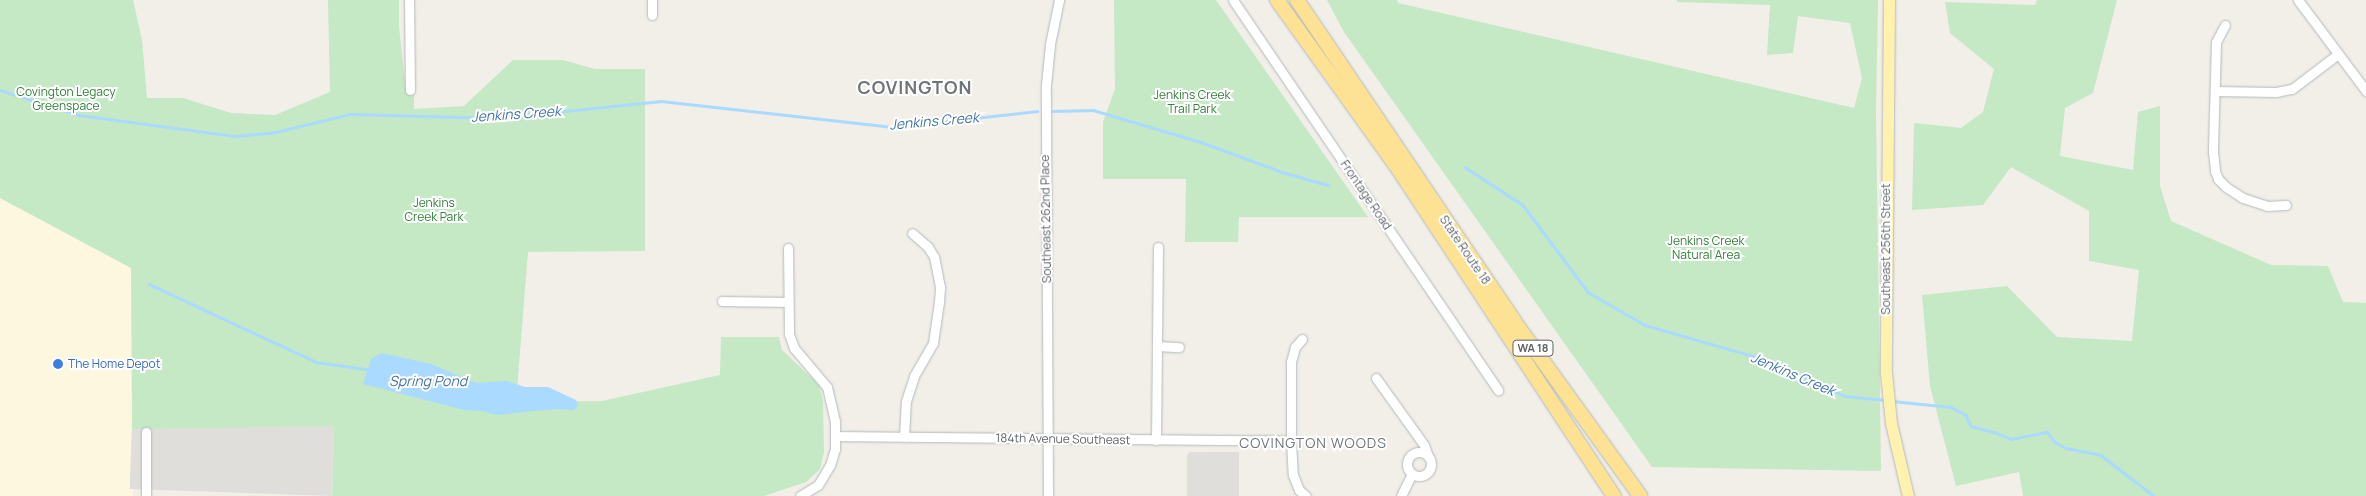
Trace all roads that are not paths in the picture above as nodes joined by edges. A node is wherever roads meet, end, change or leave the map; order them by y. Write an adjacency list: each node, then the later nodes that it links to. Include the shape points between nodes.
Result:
1 (409, 0): 12 (street)
2 (652, 0): 9 (street)
3 (1059, 0): 32 (street, Southeast 262nd Place, via 1046,85)
4 (1233, 0): 28 (street, Frontage Road)
5 (1277, 0): 15 (highway, State Route 18 / WA 18)
6 (1297, 0): 15 (highway, State Route 18 / WA 18)
7 (1889, 0): 45 (main road, Southeast 256th Street, via 1886,348 1888,400)
8 (2298, 0): 11 (street)
9 (652, 16)
10 (2225, 25): 13 (street, via 2216,42)
11 (2338, 54): 13 (street, via 2292,89 2276,92); 14 (street)
12 (410, 90)
13 (2215, 91): 17 (street, via 2213,164 2218,179 2243,198 2267,206)
14 (2366, 91)
15 (1399, 163): 16 (highway, State Route 18 / WA 18)
16 (1425, 201): 23 (highway, State Route 18 / WA 18); 37 (highway, State Route 18 / WA 18)
17 (2286, 205)
18 (912, 233): 31 (street, via 934,257 940,294 932,343 914,376 906,400)
19 (788, 248): 22 (street)
20 (1158, 248): 25 (street)
21 (722, 301): 22 (street)
22 (787, 302): 30 (street, via 789,334 794,348 827,387)
23 (1510, 338): 43 (highway); 44 (highway, State Route 18 / WA 18)
24 (1302, 339): 34 (street, via 1295,347 1290,362)
25 (1157, 346): 26 (street); 33 (street)
26 (1179, 347)
27 (1376, 378): 35 (street, via 1424,445)
28 (1498, 390)
29 (146, 432): 38 (street)
30 (836, 436): 31 (street, 184th Avenue Southeast); 39 (street, via 824,477 818,485)
31 (904, 437): 32 (street, 184th Avenue Southeast)
32 (1048, 438): 33 (street, 184th Avenue Southeast); 40 (street, Southeast 262nd Place)
33 (1156, 440): 34 (street, 184th Avenue Southeast)
34 (1290, 441): 41 (street, via 1292,475)
35 (1428, 456): 36 (street, via 1431,467 1427,474); 36 (street, via 1418,453 1411,456 1408,467)
36 (1412, 474): 42 (street)
37 (1638, 494)
38 (146, 496)
39 (800, 496)
40 (1048, 496)
41 (1306, 496)
42 (1401, 496)
43 (1604, 496)
44 (1614, 496)
45 (1908, 496)

